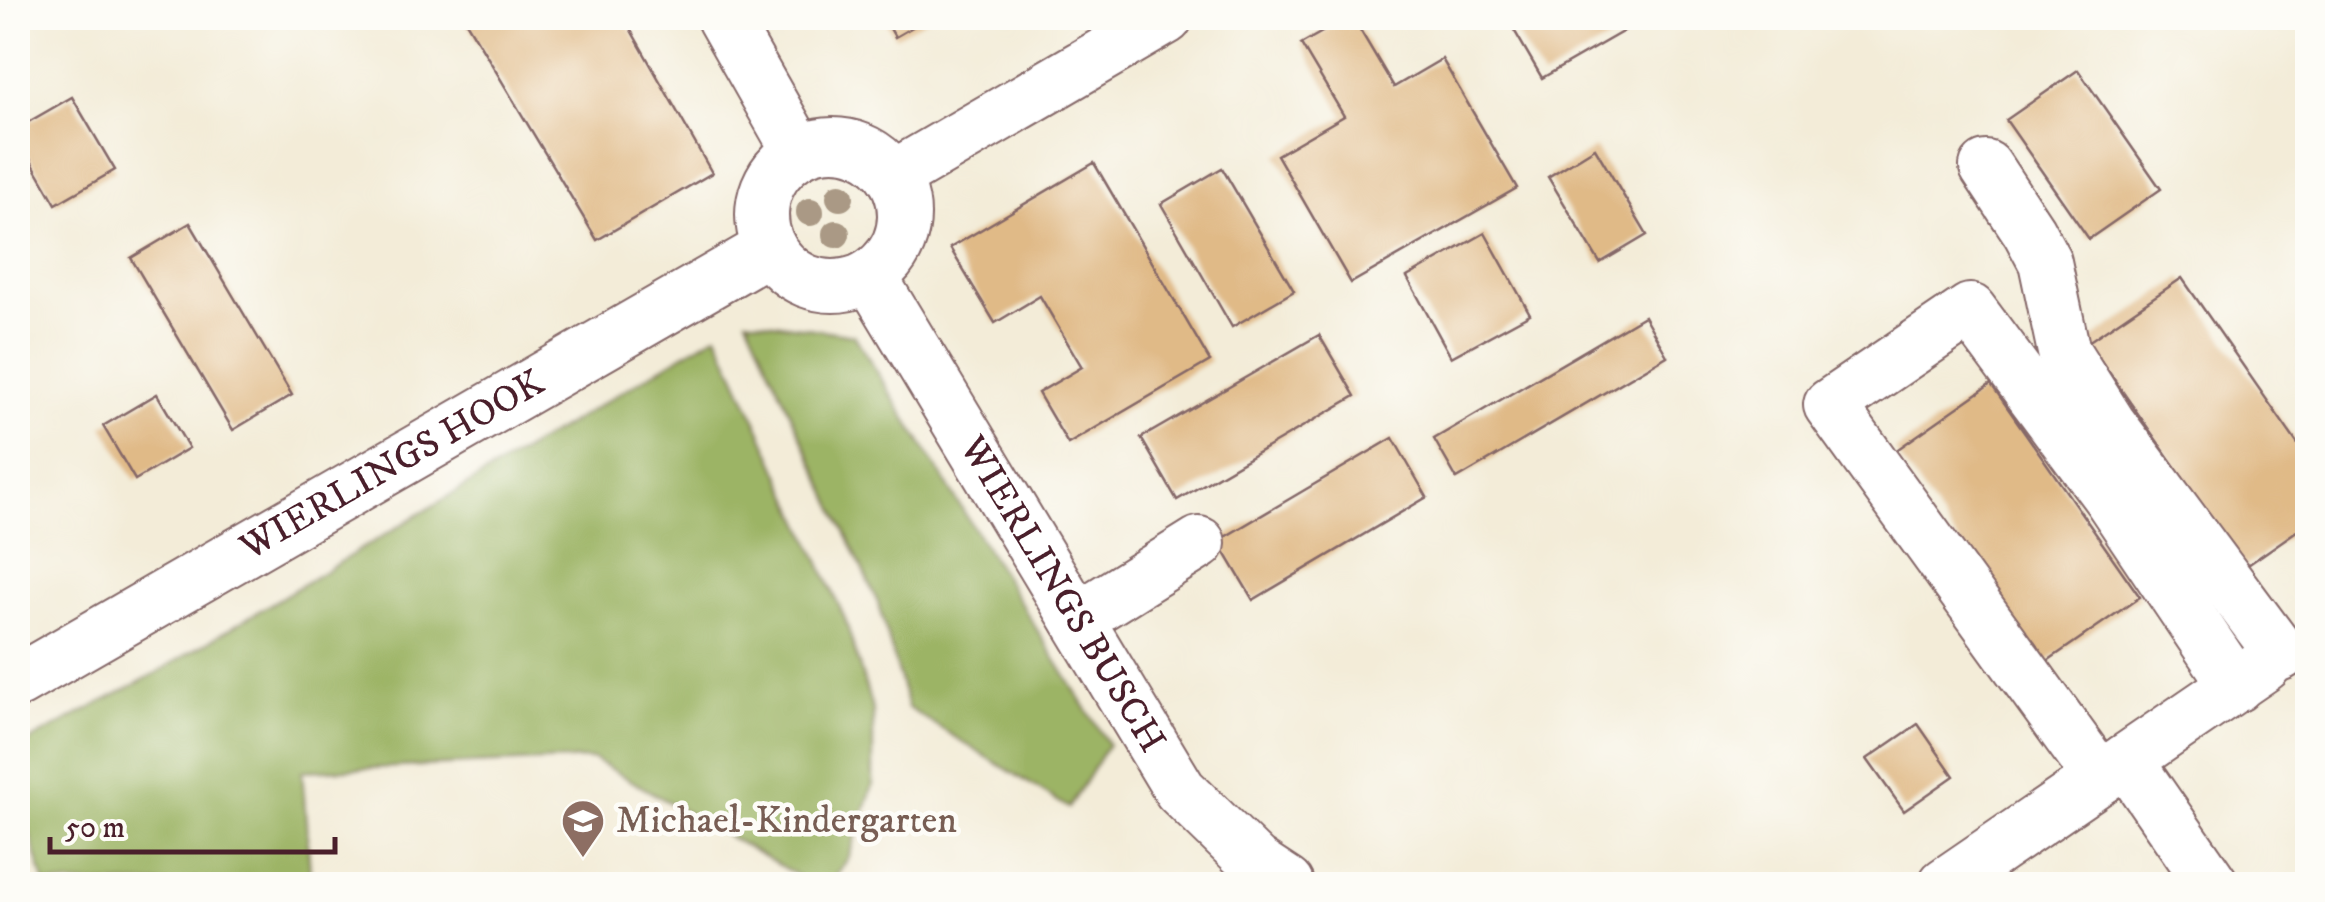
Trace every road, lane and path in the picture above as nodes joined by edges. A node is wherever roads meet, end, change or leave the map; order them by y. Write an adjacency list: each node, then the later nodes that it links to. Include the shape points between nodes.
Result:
1 (723, 18): 3 (street)
2 (1166, 18): 5 (street)
3 (799, 152): 5 (street, via 851,145); 6 (street, via 778,169 764,194)
4 (1986, 167): 10 (street, via 2044,262 2064,352 2109,423)
5 (893, 176): 7 (street, via 904,220 893,252)
6 (770, 248): 7 (street, via 791,273 810,282 850,284); 11 (street, WIERLINGS HOOK)
7 (870, 276): 9 (street, WIERLINGS BUSCH)
8 (1198, 543): 9 (street)
9 (1077, 619): 14 (street, WIERLINGS BUSCH, via 1180,790 1255,863)
10 (2294, 645): 12 (street)
11 (18, 681)
12 (2236, 686): 13 (street); 13 (street, via 1970,310 1830,405)
13 (2113, 769): 15 (street); 16 (street)
14 (1287, 884)
15 (1945, 884)
16 (2212, 884)

